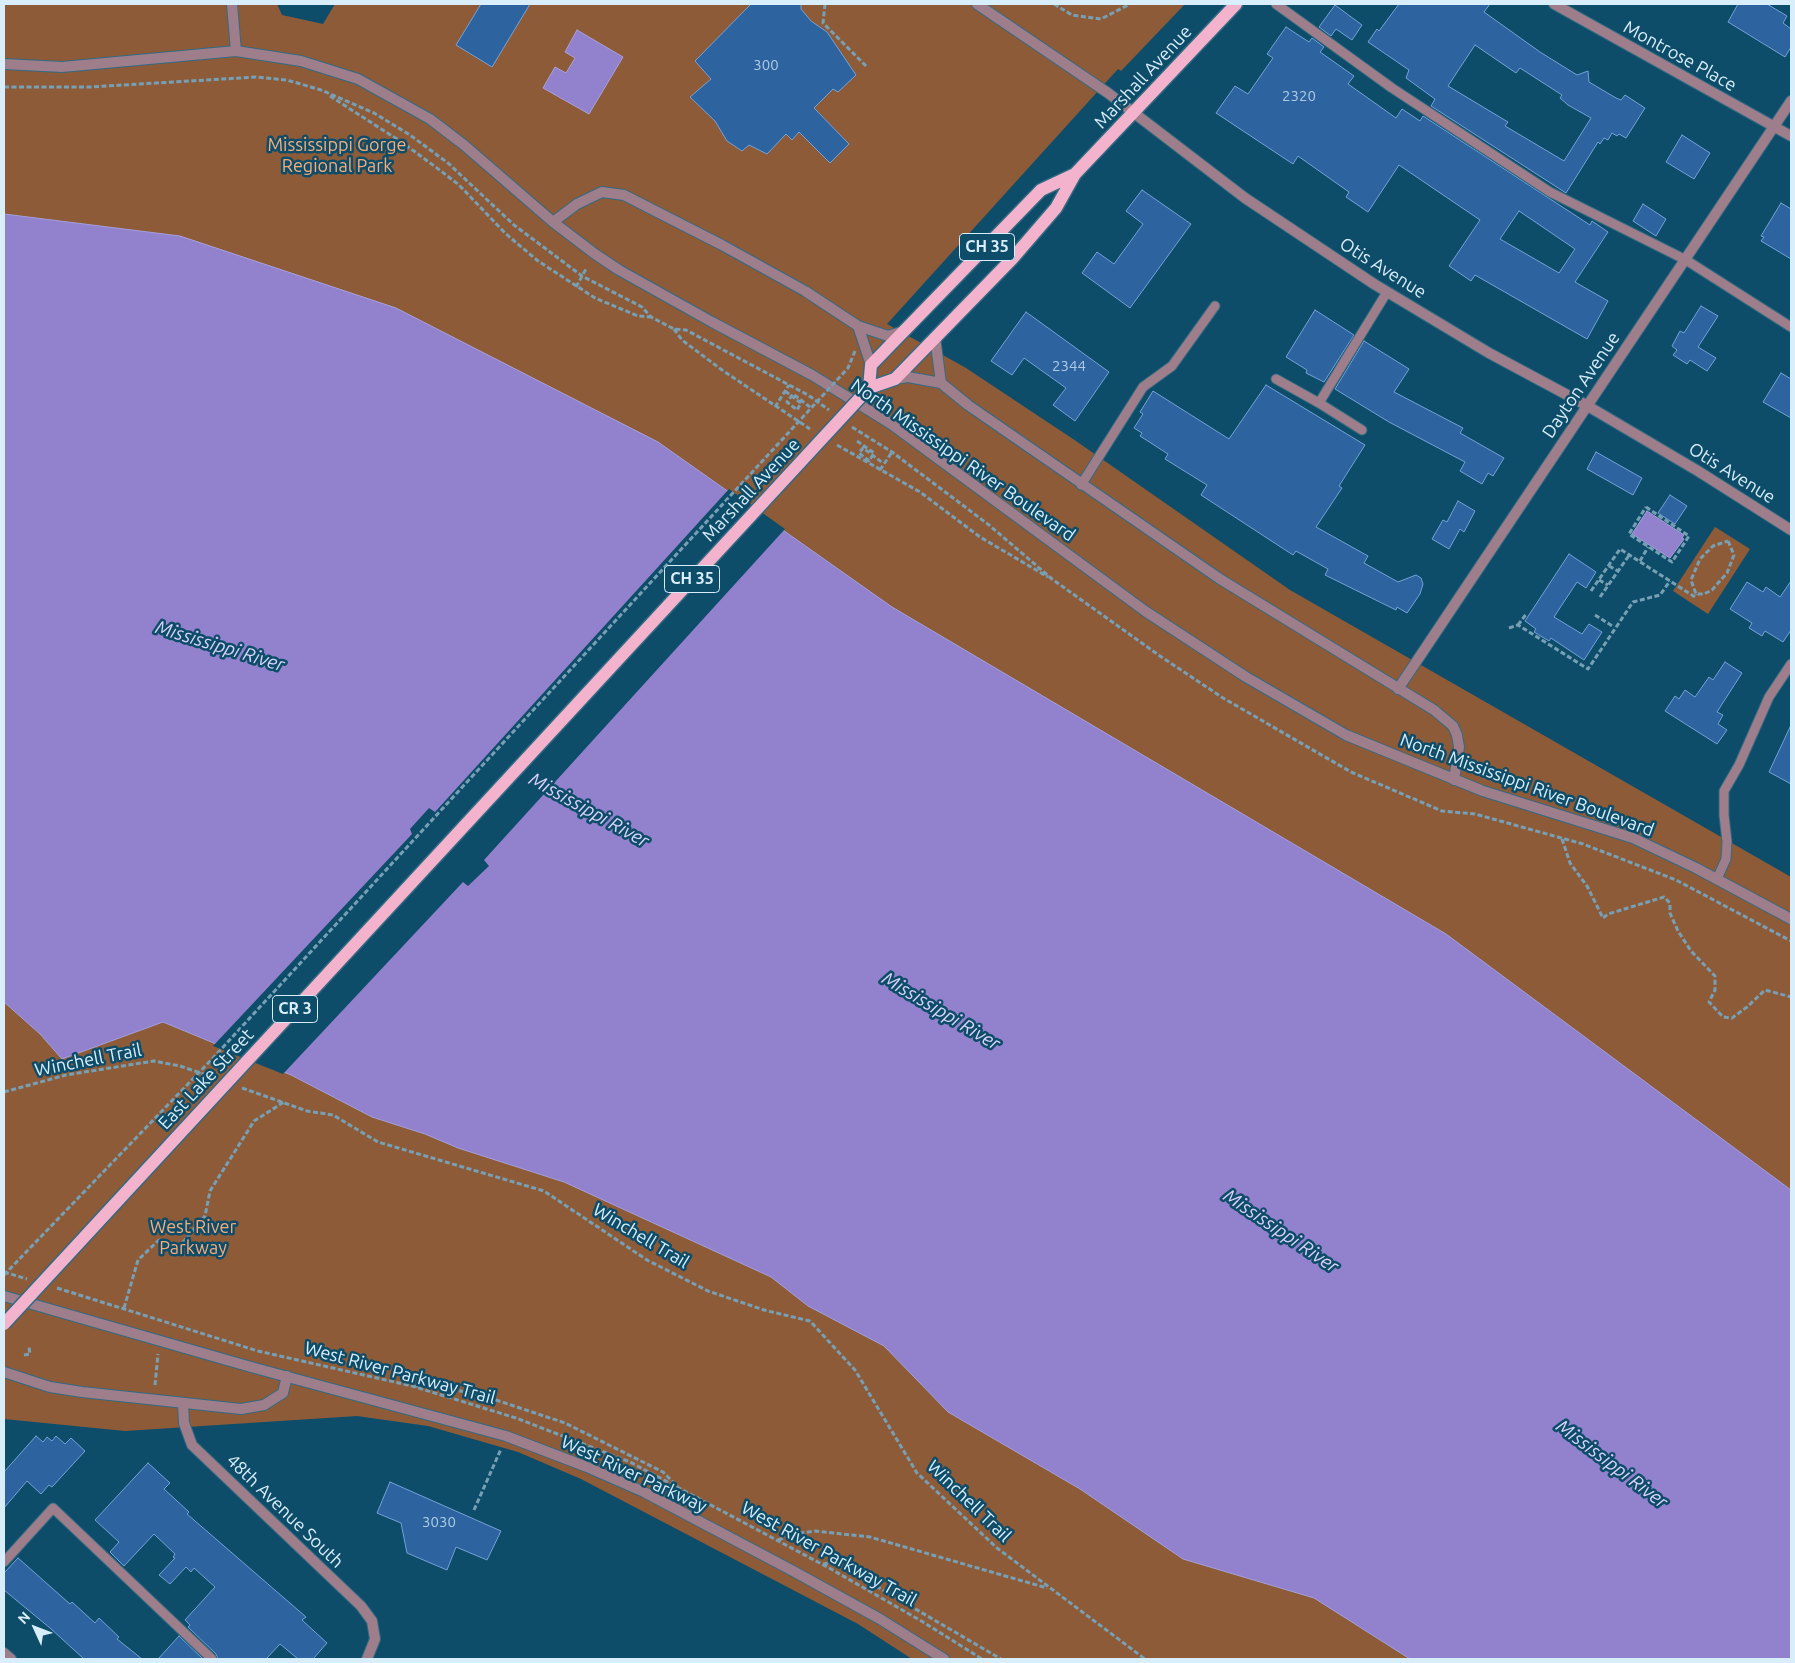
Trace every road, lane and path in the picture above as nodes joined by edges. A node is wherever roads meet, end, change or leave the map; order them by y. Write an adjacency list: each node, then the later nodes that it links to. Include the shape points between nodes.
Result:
1 (232, 4): 9 (street)
2 (825, 4): 11 (path, via 823,23)
3 (977, 4): 15 (street, Otis Avenue)
4 (1054, 4): 5 (path, via 1072,15 1101,19)
5 (1130, 4)
6 (1236, 4): 15 (main road, Marshall Avenue / CH 35)
7 (1276, 4): 20 (lane, via 1392,88 1550,192)
8 (1554, 4): 16 (street, Montrose Place)
9 (236, 51): 10 (street, North Mississippi River Boulevard, via 62,67); 19 (street, North Mississippi River Boulevard, via 336,70 379,90 430,119)
10 (4, 64)
11 (867, 67)
12 (4, 88): 13 (path, via 90,87 256,77 287,80)
13 (321, 90): 22 (path, via 410,134 448,163 514,225); 23 (path, via 441,171 512,239)
14 (1791, 101): 16 (street, Dayton Avenue)
15 (1134, 113): 18 (main road, Marshall Avenue / CH 35); 24 (street, Otis Avenue, via 1245,198)
16 (1774, 127): 17 (street, Montrose Place); 20 (street, Dayton Avenue)
17 (1791, 136)
18 (1075, 174): 30 (main road, Marshall Avenue / CH 35, via 1041,190); 31 (main road, Marshall Avenue / CH 35, via 1056,208 1012,259)
19 (552, 222): 27 (street, via 602,192 624,195 805,291); 75 (street, North Mississippi River Boulevard, via 619,270 812,375 891,424 1145,611 1246,678 1346,735)
20 (1686, 260): 28 (lane); 41 (street, Dayton Avenue)
21 (586, 269): 22 (path)
22 (582, 276): 23 (path); 26 (path, via 642,308)
23 (576, 287): 26 (path, via 619,309)
24 (1387, 292): 40 (lane); 41 (street, Otis Avenue, via 1489,353)
25 (1216, 306): 53 (lane, via 1172,366 1143,387)
26 (651, 317): 29 (path)
27 (858, 326): 30 (street, via 888,336); 33 (street)
28 (1791, 328)
29 (674, 329): 37 (path, via 686,330); 42 (path, via 682,340)
30 (906, 330): 33 (main road, Marshall Avenue / CH 35)
31 (935, 337): 34 (main road, Marshall Avenue / CH 35); 36 (street)
32 (855, 351): 43 (path, bridge, via 848,368)
33 (871, 365): 38 (main road)
34 (895, 379): 36 (street, via 908,377); 38 (main road, Marshall Avenue / CH 35)
35 (1276, 379): 40 (lane)
36 (941, 382): 53 (street, via 968,405)
37 (789, 385): 39 (path); 44 (path)
38 (869, 388): 74 (main road, Marshall Avenue / CH 35, bridge)
39 (785, 391): 42 (path); 43 (path, via 790,395 796,399 801,403 797,410 787,402 790,398 793,394)
40 (1319, 403): 46 (lane)
41 (1586, 405): 54 (street, Otis Avenue); 73 (street, Dayton Avenue)
42 (775, 407): 47 (path)
43 (810, 407): 85 (path, bridge, via 213,1058)
44 (832, 412)
45 (848, 424): 50 (path)
46 (1362, 430)
47 (816, 433)
48 (858, 441): 51 (path, via 874,453 869,461 859,454 863,448 870,453 877,458)
49 (832, 442): 52 (path)
50 (892, 452): 51 (path); 60 (path, via 989,525)
51 (884, 463): 52 (path)
52 (880, 470): 60 (path, via 920,492 980,537)
53 (1082, 484): 73 (street, via 1220,580)
54 (1791, 530)
55 (1648, 547): 55 (path, via 1672,562 1689,536 1646,508 1628,534); 57 (path)
56 (1630, 554): 57 (path); 58 (path, via 1620,549); 59 (path)
57 (1640, 561): 62 (path)
58 (1609, 566): 59 (path); 61 (path)
59 (1618, 572): 63 (path)
60 (1052, 579): 76 (path, via 1223,698 1351,772 1442,811 1475,814)
61 (1599, 580): 63 (path); 64 (path)
62 (1670, 581): 65 (path, via 1695,597); 70 (path, via 1660,595 1633,602)
63 (1608, 585): 66 (path)
64 (1591, 592)
65 (1696, 594): 65 (path, via 1691,580 1700,559 1713,546 1728,541 1734,555 1727,573 1712,590)
66 (1600, 597)
67 (1526, 613): 69 (path)
68 (1595, 615): 70 (path)
69 (1518, 625): 70 (path, via 1588,669); 71 (path)
70 (1614, 627)
71 (1509, 628)
72 (1791, 664): 77 (lane, via 1769,697 1724,791 1728,842 1726,859)
73 (1398, 689): 75 (street, via 1434,710 1452,726 1459,747)
74 (516, 771): 90 (main road, East Lake Street / CR 3, bridge)
75 (1454, 780): 77 (street, North Mississippi River Boulevard, via 1633,838)
76 (1562, 839): 79 (path, via 1676,880); 80 (path, via 1570,863 1587,886 1603,918 1664,897 1670,903 1670,913 1678,931 1714,976 1715,990 1709,1002 1723,1017 1732,1018 1765,990)
77 (1717, 879): 78 (street, North Mississippi River Boulevard)
78 (1791, 919)
79 (1791, 941)
80 (1791, 997)
81 (218, 1079): 83 (path, Winchell Trail, via 154,1061 66,1075)
82 (237, 1086): 84 (path, Winchell Trail)
83 (4, 1092)
84 (284, 1102): 89 (path, via 254,1121 210,1191 205,1216 174,1253 159,1240 138,1260); 112 (path, Winchell Trail, via 307,1111 333,1115 378,1142 544,1191 647,1260 708,1291 810,1321 855,1370 917,1473 997,1548)
85 (4, 1274): 86 (path)
86 (32, 1280)
87 (50, 1286): 89 (path, West River Parkway Trail)
88 (4, 1296): 91 (street, West River Parkway)
89 (124, 1308): 97 (path, West River Parkway Trail, via 258,1351)
90 (4, 1324)
91 (157, 1340): 95 (street, West River Parkway); 96 (path)
92 (29, 1347): 93 (path, via 30,1354)
93 (24, 1355)
94 (4, 1372): 98 (street, via 50,1387)
95 (287, 1376): 98 (street, via 283,1393 264,1406 240,1409); 99 (street, West River Parkway)
96 (155, 1386)
97 (412, 1386): 100 (path, West River Parkway Trail, via 516,1418 630,1462); 100 (path, via 432,1385 484,1396 565,1423 663,1472)
98 (183, 1403): 108 (street, 48th Avenue South, via 184,1423 192,1445 361,1606 372,1621 375,1639)
99 (506, 1436): 101 (path); 109 (street, West River Parkway, via 644,1492 880,1619)
100 (680, 1489): 102 (path, West River Parkway Trail)
101 (474, 1510)
102 (777, 1540): 104 (path, West River Parkway Trail); 112 (path, via 822,1530 870,1537 1047,1587)
103 (4, 1562): 107 (lane, via 53,1508)
104 (822, 1564): 110 (path, West River Parkway Trail); 111 (path, via 835,1562)
105 (4, 1653): 106 (street)
106 (11, 1659)
107 (212, 1659)
108 (367, 1659)
109 (944, 1659)
110 (982, 1659)
111 (1001, 1659)
112 (1145, 1659)

